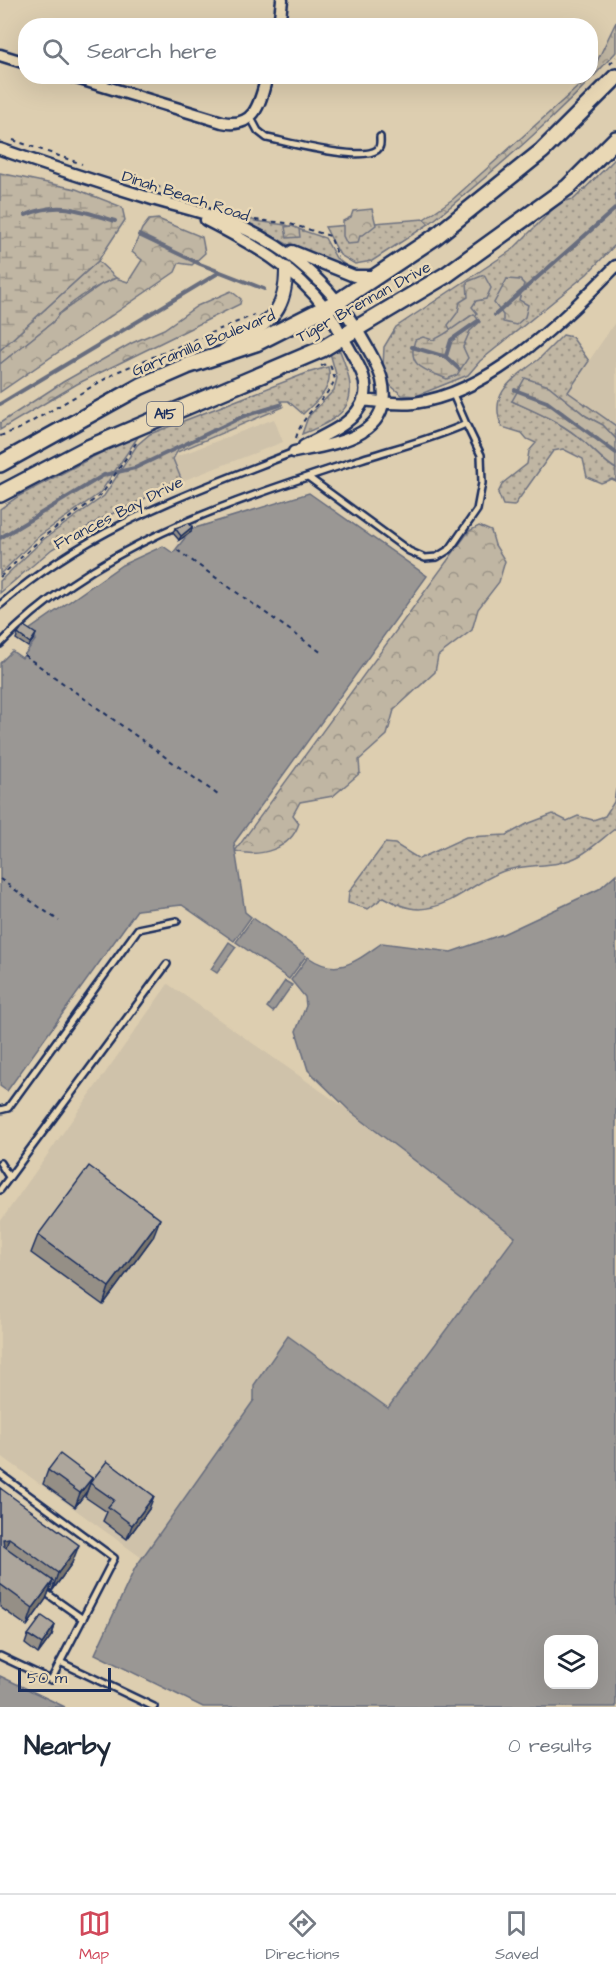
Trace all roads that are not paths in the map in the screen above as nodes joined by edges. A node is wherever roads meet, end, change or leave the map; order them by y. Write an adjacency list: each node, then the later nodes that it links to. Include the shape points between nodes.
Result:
1 (282, 0): 2 (street)
2 (280, 18)
3 (0, 55): 4 (street)
4 (18, 61)
5 (613, 71): 16 (main road, Tiger Brennan Drive, via 542,152 435,237)
6 (96, 84): 8 (street, via 222,122 235,124)
7 (265, 84): 8 (street)
8 (251, 118): 9 (lane, via 258,132 267,138 359,154 376,150)
9 (380, 137)
10 (616, 139): 18 (main road, Tiger Brennan Drive / A15, via 568,187 446,275)
11 (0, 148): 12 (street, Dinah Beach Road)
12 (185, 208): 13 (street, Dinah Beach Road, via 228,221); 15 (street, via 252,243)
13 (261, 238): 16 (street, via 348,274); 17 (street, Dinah Beach Road, via 303,266)
14 (616, 266): 21 (street, via 523,351)
15 (286, 268): 17 (street); 20 (street, via 287,289 276,314)
16 (376, 276): 17 (main road, Tiger Brennan Drive)
17 (332, 304): 18 (street, Dinah Beach Road); 19 (street, Dinah Beach Road); 20 (main road, Garramilla Boulevard, via 256,343)
18 (356, 328): 19 (main road, Tiger Brennan Drive / A15); 23 (street, Dinah Beach Road, via 380,372)
19 (342, 337): 22 (street, Dinah Beach Road, via 364,380); 28 (main road, Tiger Brennan Drive / A15, via 322,349 86,448)
20 (220, 354): 26 (main road, Garramilla Boulevard, via 141,386)
21 (452, 392): 23 (street, via 414,403); 24 (lane)
22 (363, 399): 23 (street); 25 (street, Frances Bay Drive, via 346,423)
23 (383, 402): 25 (street, Frances Bay Drive, via 375,420 361,433)
24 (466, 424): 27 (lane); 27 (lane, via 481,455 482,483 477,510 450,549 437,557 425,558 409,551)
25 (294, 452): 29 (lane, Frances Bay Drive, via 168,500 83,544 30,579)
26 (0, 464)
27 (308, 477): 30 (lane, via 207,512 119,553 40,606)
28 (0, 494)
29 (0, 605)
30 (0, 644)
31 (177, 921): 33 (lane, via 138,929 8,1108)
32 (167, 964): 35 (lane)
33 (0, 1110)
34 (0, 1163): 35 (lane)
35 (9, 1177): 36 (lane)
36 (0, 1190)
37 (0, 1474): 39 (lane, via 114,1558)
38 (38, 1587): 39 (lane)
39 (83, 1618): 41 (lane)
40 (0, 1656): 41 (lane, via 51,1680)
41 (60, 1662): 42 (lane)
42 (154, 1707)

